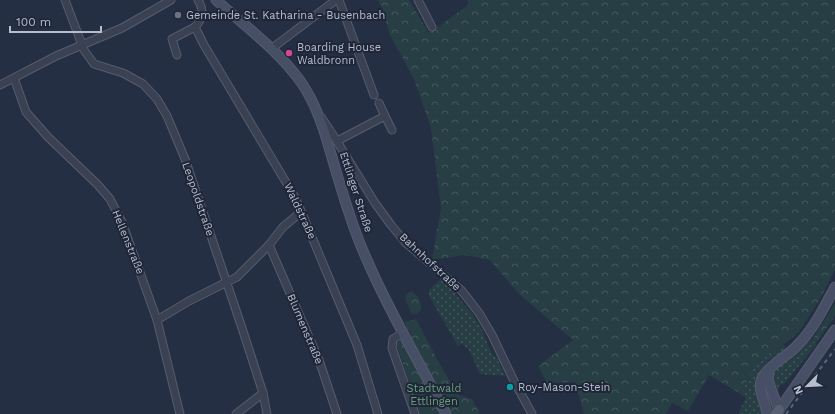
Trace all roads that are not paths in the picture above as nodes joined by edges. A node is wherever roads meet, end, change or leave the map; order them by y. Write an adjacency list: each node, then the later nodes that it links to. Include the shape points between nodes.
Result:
1 (65, 0): 9 (street, Leopoldstraße)
2 (171, 0): 9 (street, via 122,28)
3 (198, 0): 7 (street, via 202,16)
4 (216, 0): 10 (main road, Ettlinger Straße)
5 (337, 0): 10 (street); 14 (street)
6 (418, 0): 8 (street)
7 (196, 26): 11 (street, via 172,39); 20 (street, Waldstraße, via 204,44 296,199)
8 (432, 27)
9 (82, 45): 12 (street); 22 (street, Leopoldstraße, via 94,64 134,78 157,99 185,159)
10 (271, 49): 16 (main road, Ettlinger Straße, via 301,82)
11 (177, 55)
12 (14, 78): 13 (street); 24 (street, Hellenstraße, via 26,112 48,138 110,199 122,222)
13 (0, 85)
14 (374, 95)
15 (379, 103): 17 (street)
16 (319, 115): 19 (street, Bahnhofstraße); 26 (main road, Ettlinger Straße, via 361,245)
17 (385, 116): 18 (street); 19 (street)
18 (392, 130)
19 (337, 141): 40 (street, Bahnhofstraße, via 375,203 405,242 454,283 479,313)
20 (301, 212): 21 (street, via 283,227); 37 (street, Waldstraße, via 358,345)
21 (269, 245): 22 (street, via 237,277); 36 (street, Blumenstraße, via 319,360)
22 (227, 282): 24 (street); 30 (street, Leopoldstraße)
23 (835, 287): 27 (main road, via 814,326)
24 (157, 320): 33 (street, Hellenstraße)
25 (835, 330): 28 (main road)
26 (403, 332): 38 (street, via 393,339 392,348); 39 (main road, Ettlinger Straße)
27 (769, 370): 29 (main road, via 768,381); 31 (main road, via 760,382)
28 (795, 388): 29 (main road, via 780,393); 32 (main road)
29 (771, 391): 32 (main road)
30 (263, 393): 34 (street); 35 (street, Leopoldstraße)
31 (767, 410): 32 (main road)
32 (777, 412)
33 (180, 414)
34 (236, 414)
35 (267, 414)
36 (337, 414)
37 (378, 414)
38 (415, 414)
39 (446, 414)
40 (532, 414)

